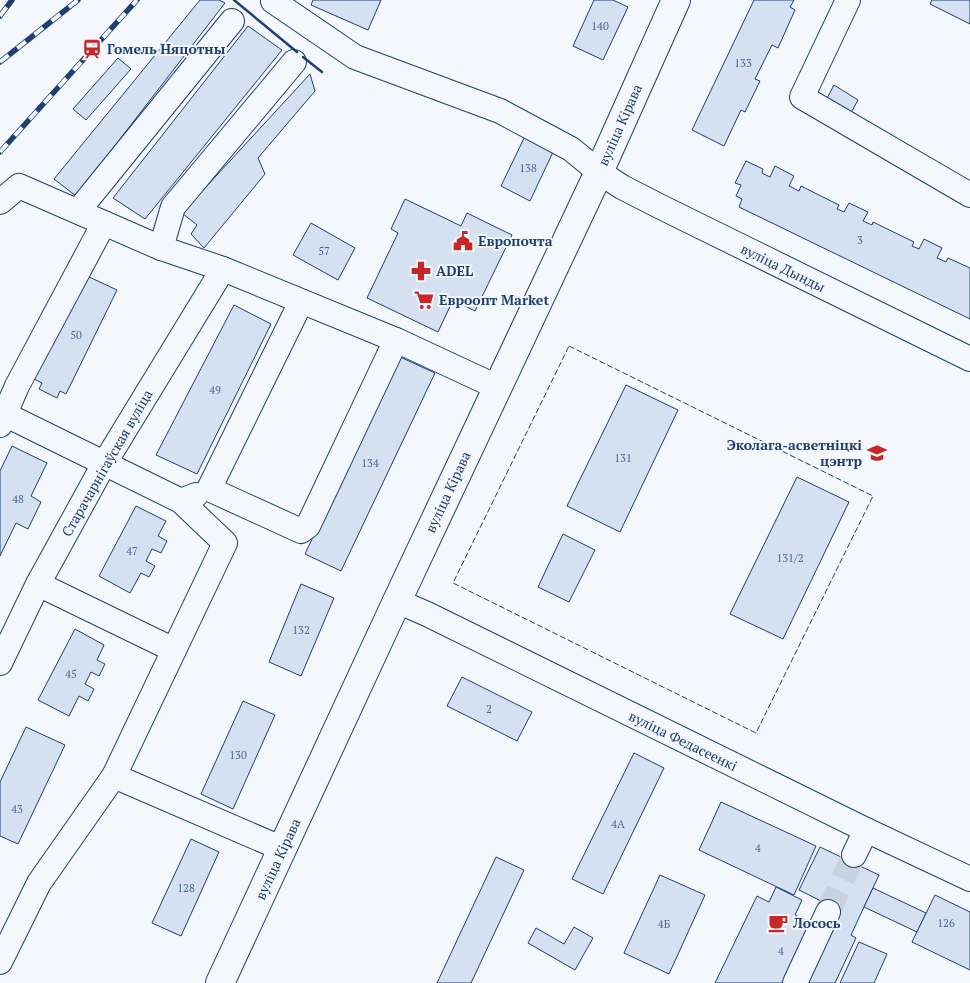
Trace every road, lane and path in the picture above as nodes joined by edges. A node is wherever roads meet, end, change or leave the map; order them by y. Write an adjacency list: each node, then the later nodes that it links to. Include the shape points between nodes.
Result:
1 (676, 0): 6 (main road, вуліца Кірава)
2 (848, 0): 7 (street, via 802,97)
3 (273, 1): 6 (street, вуліца Дынды, via 355,57 500,111 571,149)
4 (232, 21): 9 (street)
5 (294, 62): 11 (street, via 173,207)
6 (599, 172): 15 (street, вуліца Дынды, via 661,207); 16 (main road, вуліца Кірава)
7 (970, 195)
8 (0, 202): 9 (street, via 19,186)
9 (78, 211): 10 (street)
10 (104, 223): 11 (street); 17 (street)
11 (161, 248): 12 (street)
12 (223, 269): 13 (street); 18 (street, Старачарнігаўская вуліца)
13 (301, 302): 14 (street); 19 (street)
14 (396, 340): 16 (street); 19 (street, via 308,526 301,531)
15 (970, 359)
16 (497, 387): 22 (main road, вуліца Кірава)
17 (2, 417): 18 (street)
18 (104, 464): 20 (street); 21 (street, Старачарнігаўская вуліца)
19 (209, 489): 20 (street)
20 (181, 501): 23 (street, via 225,542)
21 (38, 584): 23 (street); 24 (street, Старачарнігаўская вуліца)
22 (397, 601): 26 (street, вуліца Федасеенкі); 27 (main road, вуліца Кірава)
23 (174, 650): 25 (street)
24 (0, 663)
25 (114, 776): 27 (street); 31 (street, via 39,883)
26 (866, 830): 28 (street); 29 (street, вуліца Федасеенкі)
27 (283, 849): 32 (main road, вуліца Кірава)
28 (854, 855)
29 (970, 879)
30 (828, 912): 33 (street)
31 (0, 962)
32 (220, 983)
33 (794, 983)

